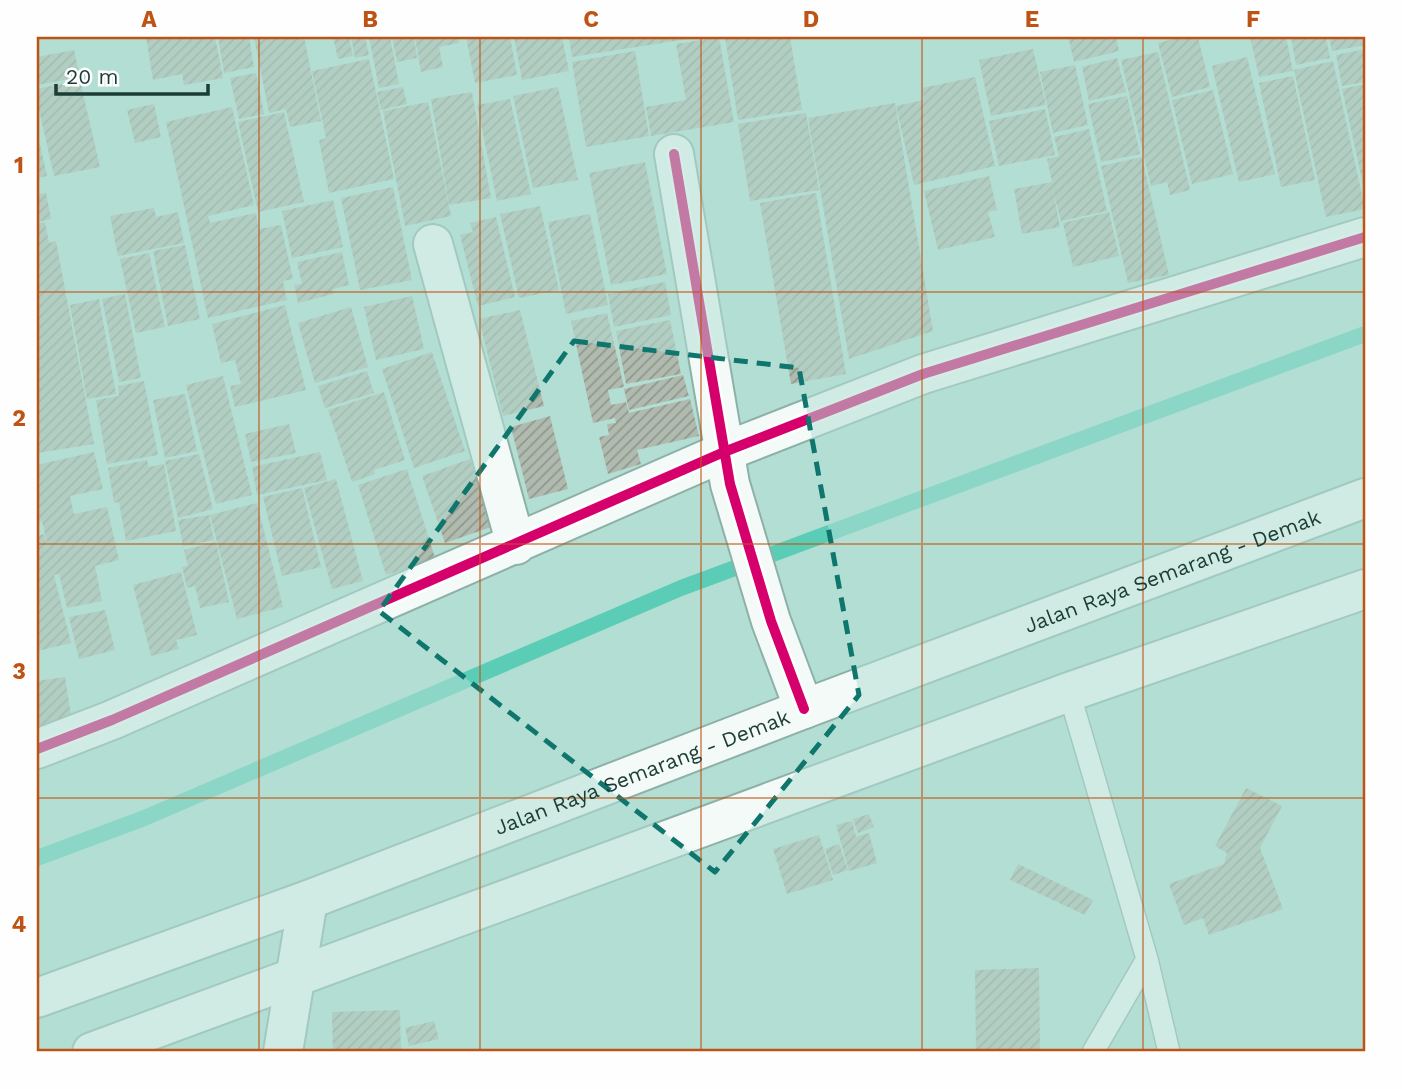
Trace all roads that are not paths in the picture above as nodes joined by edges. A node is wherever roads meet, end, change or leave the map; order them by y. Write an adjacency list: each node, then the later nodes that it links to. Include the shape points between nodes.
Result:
1 (674, 154): 4 (main road)
2 (1365, 237): 4 (main road, via 923,374)
3 (433, 244): 6 (main road)
4 (727, 468): 6 (main road); 9 (main road, via 771,621)
5 (1365, 498): 9 (main road, Jalan Raya Semarang - Demak)
6 (516, 545): 10 (main road)
7 (1365, 589): 8 (main road)
8 (1069, 692): 12 (lane); 13 (main road)
9 (803, 709): 11 (main road, Jalan Raya Semarang - Demak)
10 (37, 749)
11 (308, 901): 13 (main road); 14 (main road, Jalan Raya Semarang - Demak)
12 (1147, 959): 17 (lane); 18 (lane)
13 (296, 978): 15 (main road); 16 (main road)
14 (37, 998)
15 (92, 1052)
16 (283, 1052)
17 (1093, 1052)
18 (1169, 1052)

